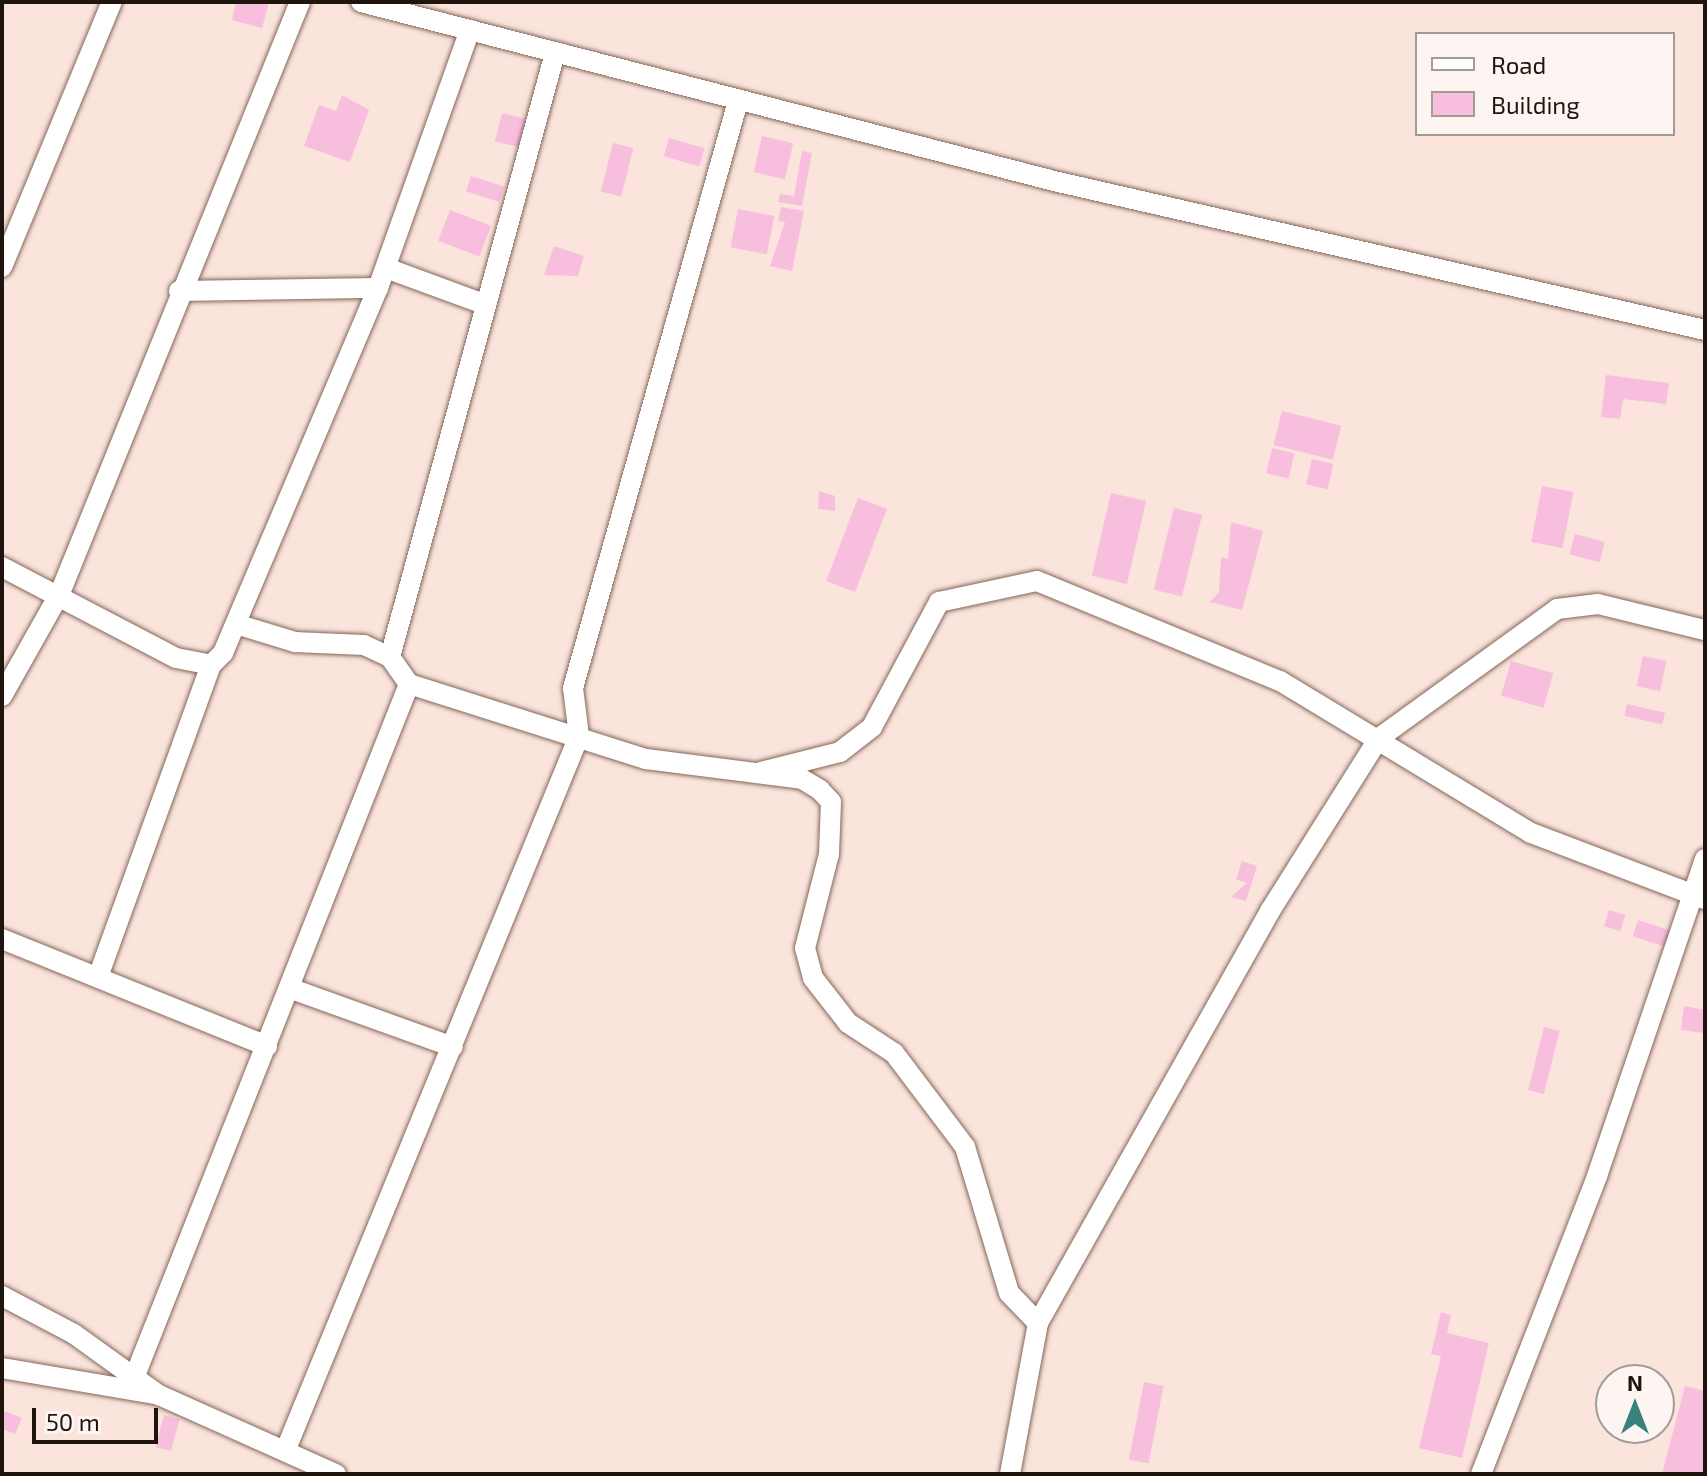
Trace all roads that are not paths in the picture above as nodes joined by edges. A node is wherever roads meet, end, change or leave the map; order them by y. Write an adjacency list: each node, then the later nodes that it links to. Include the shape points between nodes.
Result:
1 (112, 2): 7 (street)
2 (300, 2): 10 (street)
3 (361, 2): 4 (street)
4 (470, 30): 5 (street); 8 (street)
5 (555, 53): 6 (street); 11 (street)
6 (738, 101): 12 (street); 21 (street, via 573,688)
7 (2, 267)
8 (386, 268): 9 (street); 11 (street)
9 (378, 288): 10 (street); 15 (street)
10 (179, 291): 14 (street)
11 (481, 303): 17 (street)
12 (1705, 330)
13 (2, 567): 14 (street)
14 (60, 593): 18 (street, via 176,658); 20 (street)
15 (236, 624): 17 (street, via 295,642 364,645); 18 (street)
16 (1705, 630): 22 (street, via 1598,604 1557,609)
17 (390, 657): 19 (street)
18 (211, 665): 27 (street)
19 (409, 684): 21 (street); 28 (street)
20 (2, 696)
21 (579, 736): 23 (street, via 646,759); 30 (street)
22 (1379, 738): 23 (street, via 1202,644 1037,581 939,602 872,727 840,752); 25 (street, via 1531,833); 32 (street, via 1270,911)
23 (749, 774): 32 (street, via 802,779 831,802 829,854 805,948 813,978 848,1023 894,1053 965,1147 1009,1293)
24 (1705, 859): 25 (street)
25 (1698, 894): 39 (street, via 1597,1176)
26 (2, 939): 27 (street)
27 (98, 977): 29 (street)
28 (289, 988): 29 (street); 30 (street)
29 (267, 1046): 34 (street)
30 (453, 1047): 36 (street)
31 (2, 1296): 34 (street, via 74,1334)
32 (1038, 1323): 38 (street)
33 (2, 1368): 35 (street)
34 (134, 1378): 35 (street)
35 (159, 1395): 36 (street)
36 (286, 1449): 37 (street)
37 (336, 1474)
38 (1010, 1474)
39 (1481, 1474)

